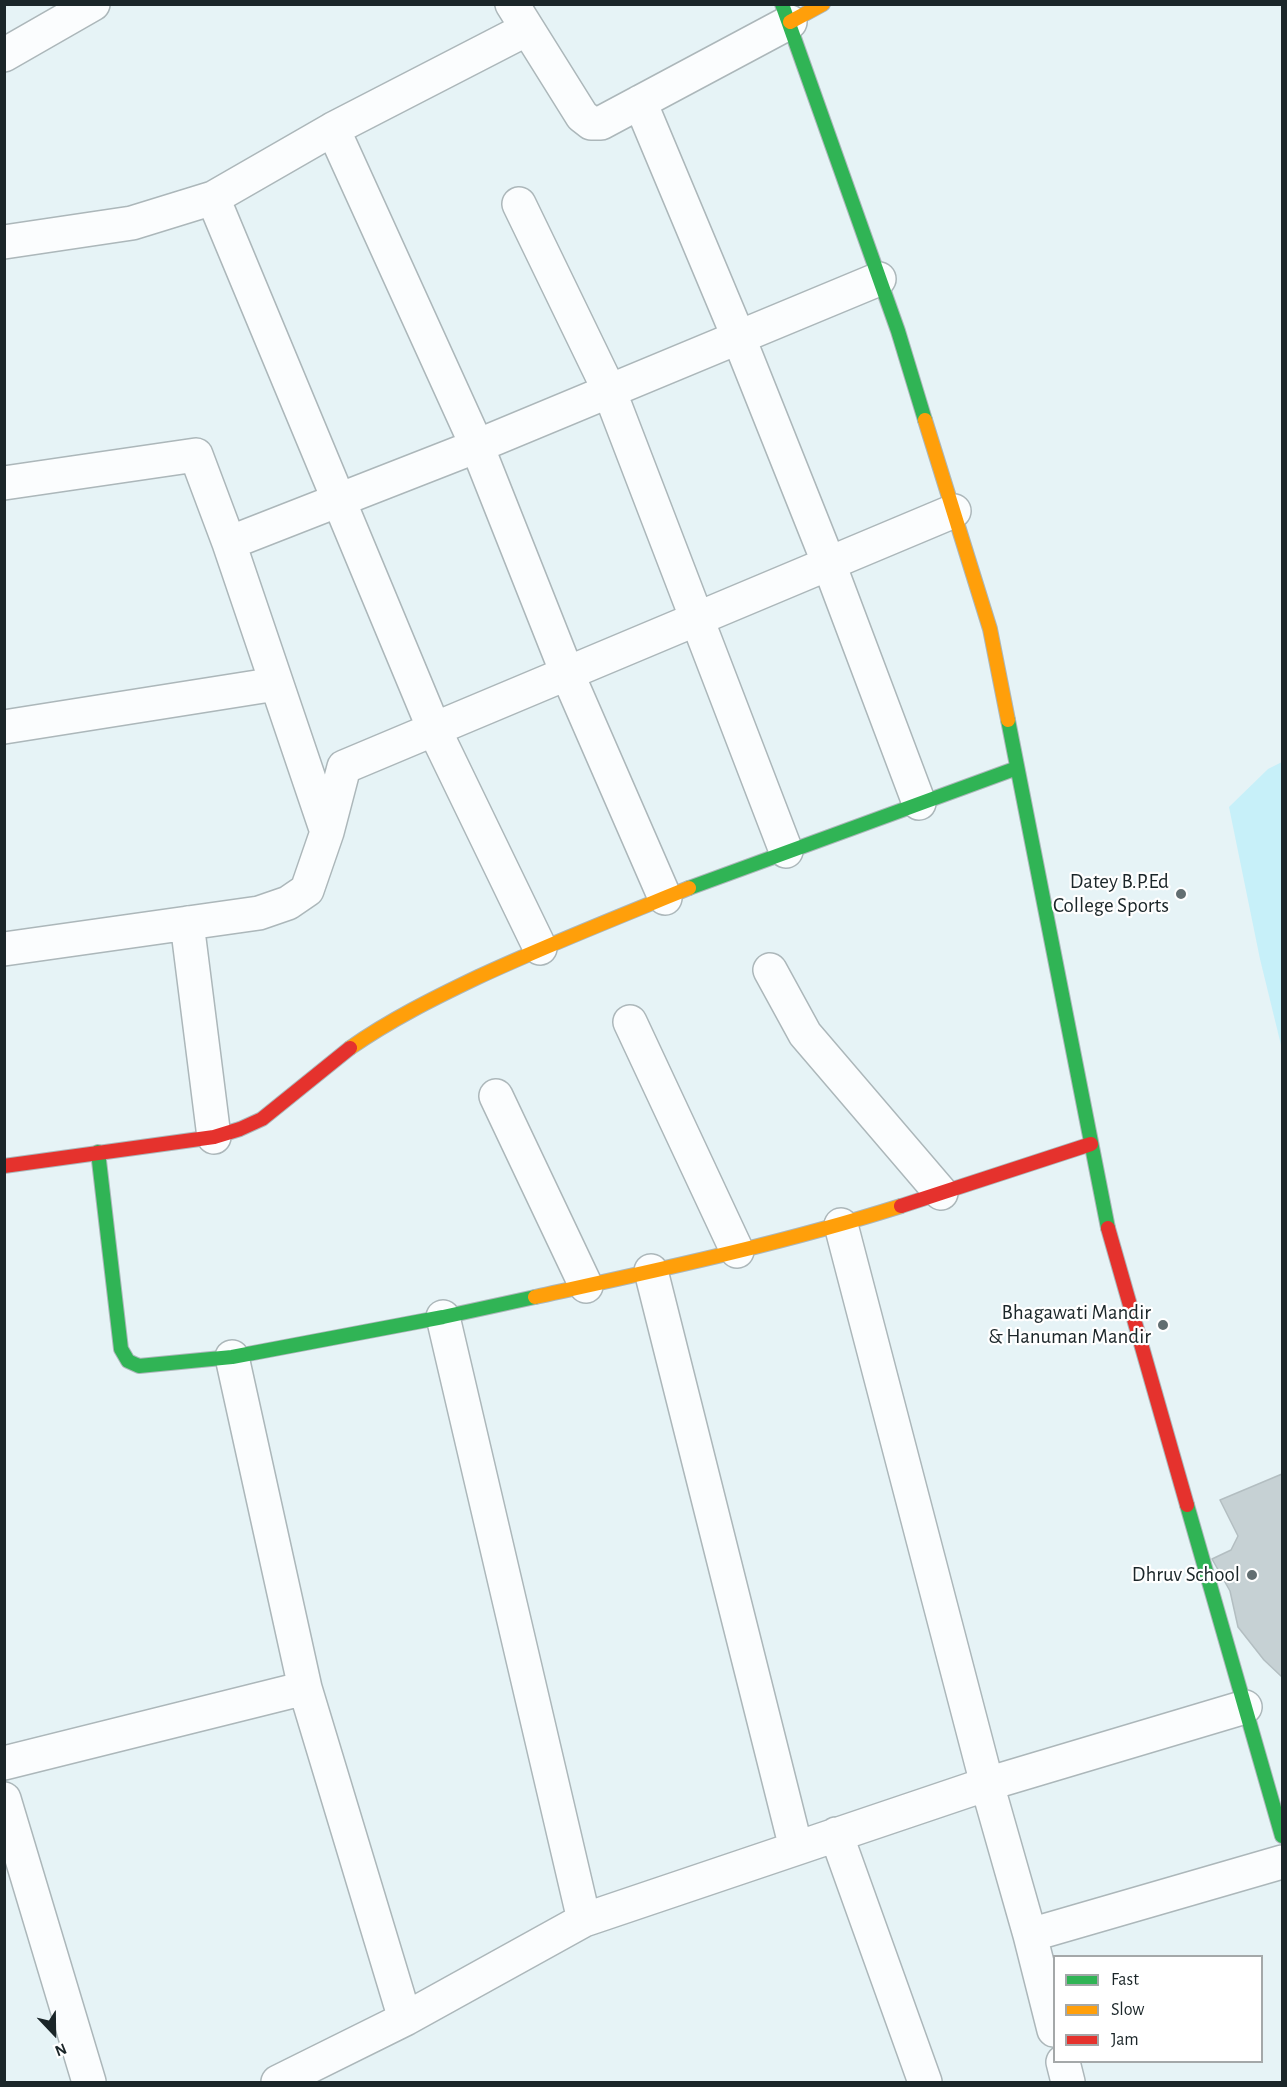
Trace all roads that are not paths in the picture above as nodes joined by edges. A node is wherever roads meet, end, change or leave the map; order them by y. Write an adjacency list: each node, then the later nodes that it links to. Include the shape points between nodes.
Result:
1 (93, 4): 5 (street)
2 (823, 4): 3 (street)
3 (786, 13): 6 (street); 11 (street)
4 (520, 17): 6 (street, via 582,116 591,123 601,123); 7 (street)
5 (4, 55)
6 (640, 102): 12 (street)
7 (333, 129): 8 (street); 14 (street)
8 (213, 198): 10 (street, via 132,223); 16 (street)
9 (519, 204): 13 (street)
10 (4, 242)
11 (879, 279): 12 (street); 17 (street)
12 (738, 336): 13 (street); 19 (street)
13 (609, 390): 14 (street); 20 (street)
14 (477, 446): 16 (street); 21 (street)
15 (4, 483): 18 (street, via 196,455)
16 (339, 500): 18 (street); 24 (street)
17 (954, 511): 19 (street); 25 (street, via 990,629)
18 (229, 543): 22 (street)
19 (829, 564): 20 (street); 26 (street)
20 (698, 619): 21 (street); 28 (street)
21 (567, 673): 24 (street); 29 (street)
22 (276, 684): 23 (street); 27 (street)
23 (4, 727)
24 (434, 729): 27 (street, via 344,767); 31 (street)
25 (1017, 768): 26 (street); 37 (street)
26 (919, 803): 28 (street)
27 (327, 832): 30 (street, via 307,890 288,903 259,913)
28 (786, 851): 29 (street)
29 (665, 898): 31 (street)
30 (187, 923): 32 (street); 36 (street)
31 (540, 948): 36 (street, via 379,1028 262,1119)
32 (4, 949)
33 (770, 970): 40 (street, via 805,1034)
34 (630, 1022): 42 (street)
35 (496, 1096): 44 (street)
36 (214, 1137): 38 (street)
37 (1091, 1144): 40 (street); 48 (street, via 1109,1234)
38 (98, 1152): 39 (street); 46 (street, via 122,1349 128,1361 139,1366)
39 (4, 1166)
40 (941, 1193): 41 (street)
41 (841, 1225): 42 (street); 50 (street)
42 (737, 1251): 43 (street)
43 (651, 1271): 44 (street); 54 (street)
44 (586, 1286): 45 (street)
45 (443, 1317): 46 (street); 56 (street)
46 (232, 1357): 47 (street)
47 (305, 1688): 49 (street); 58 (street)
48 (1245, 1707): 50 (street); 53 (street)
49 (4, 1763)
50 (987, 1784): 52 (street); 57 (street)
51 (4, 1799): 61 (street)
52 (836, 1834): 54 (street); 63 (street)
53 (1282, 1836)
54 (796, 1848): 56 (street)
55 (1282, 1862): 57 (street)
56 (584, 1920): 58 (street)
57 (1030, 1935): 59 (street)
58 (405, 2019): 62 (street)
59 (1053, 2026)
60 (1063, 2063): 64 (street)
61 (89, 2082)
62 (278, 2082)
63 (925, 2082)
64 (1068, 2082)

